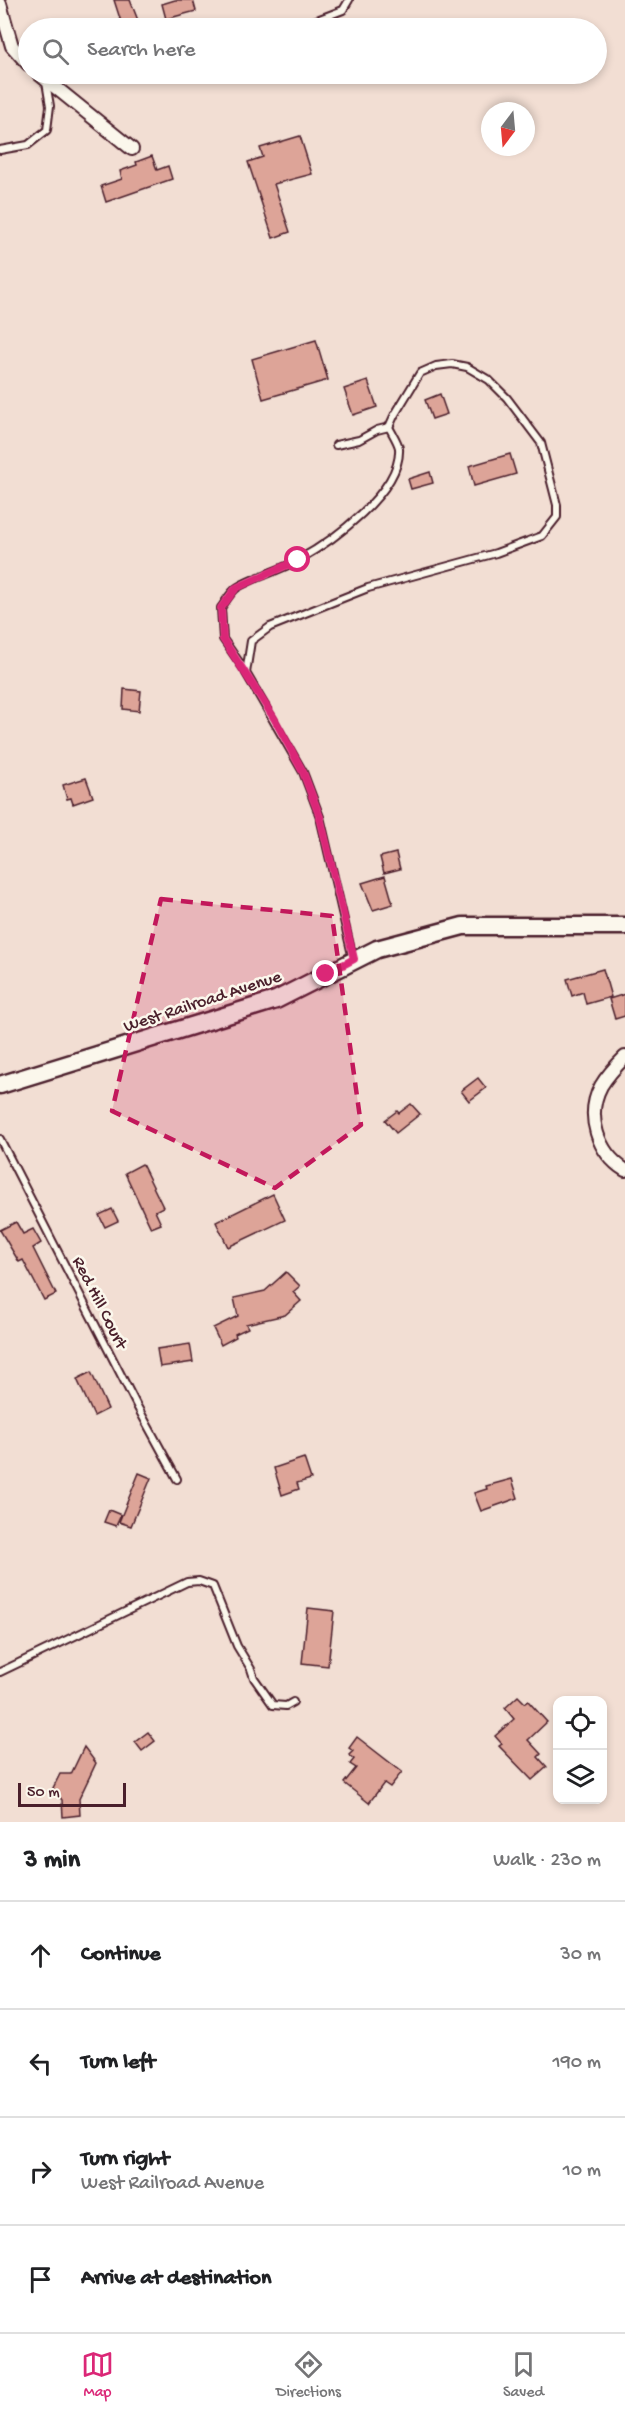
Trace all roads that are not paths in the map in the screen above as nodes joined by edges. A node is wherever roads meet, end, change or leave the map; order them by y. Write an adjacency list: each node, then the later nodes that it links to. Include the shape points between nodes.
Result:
1 (349, 0): 3 (lane, via 343,10)
2 (0, 4): 4 (street, via 12,46)
3 (322, 18)
4 (18, 53)
5 (44, 84): 8 (lane, via 50,106 47,130 28,145)
6 (52, 84): 7 (street)
7 (132, 149)
8 (0, 150)
9 (389, 428): 10 (lane); 11 (lane, via 399,447 396,469 387,488 368,509 298,560 236,588 221,608 223,639); 11 (lane, via 420,373 452,364 467,368 489,380 507,398 541,442 557,504 556,517 542,536 496,553 368,588 270,627 251,641)
10 (336, 445)
11 (246, 673): 13 (lane, via 303,772 320,817)
12 (625, 926): 13 (main road, West Railroad Avenue, via 463,926)
13 (354, 959): 15 (main road, West Railroad Avenue, via 276,1000)
14 (625, 1057): 17 (street, via 601,1086 594,1105 601,1147)
15 (0, 1085)
16 (0, 1139): 18 (lane, Red Hill Court)
17 (625, 1170)
18 (177, 1479)
19 (0, 1672): 20 (lane, via 187,1582 199,1581 213,1586 237,1646 265,1695 273,1705)
20 (293, 1702)

